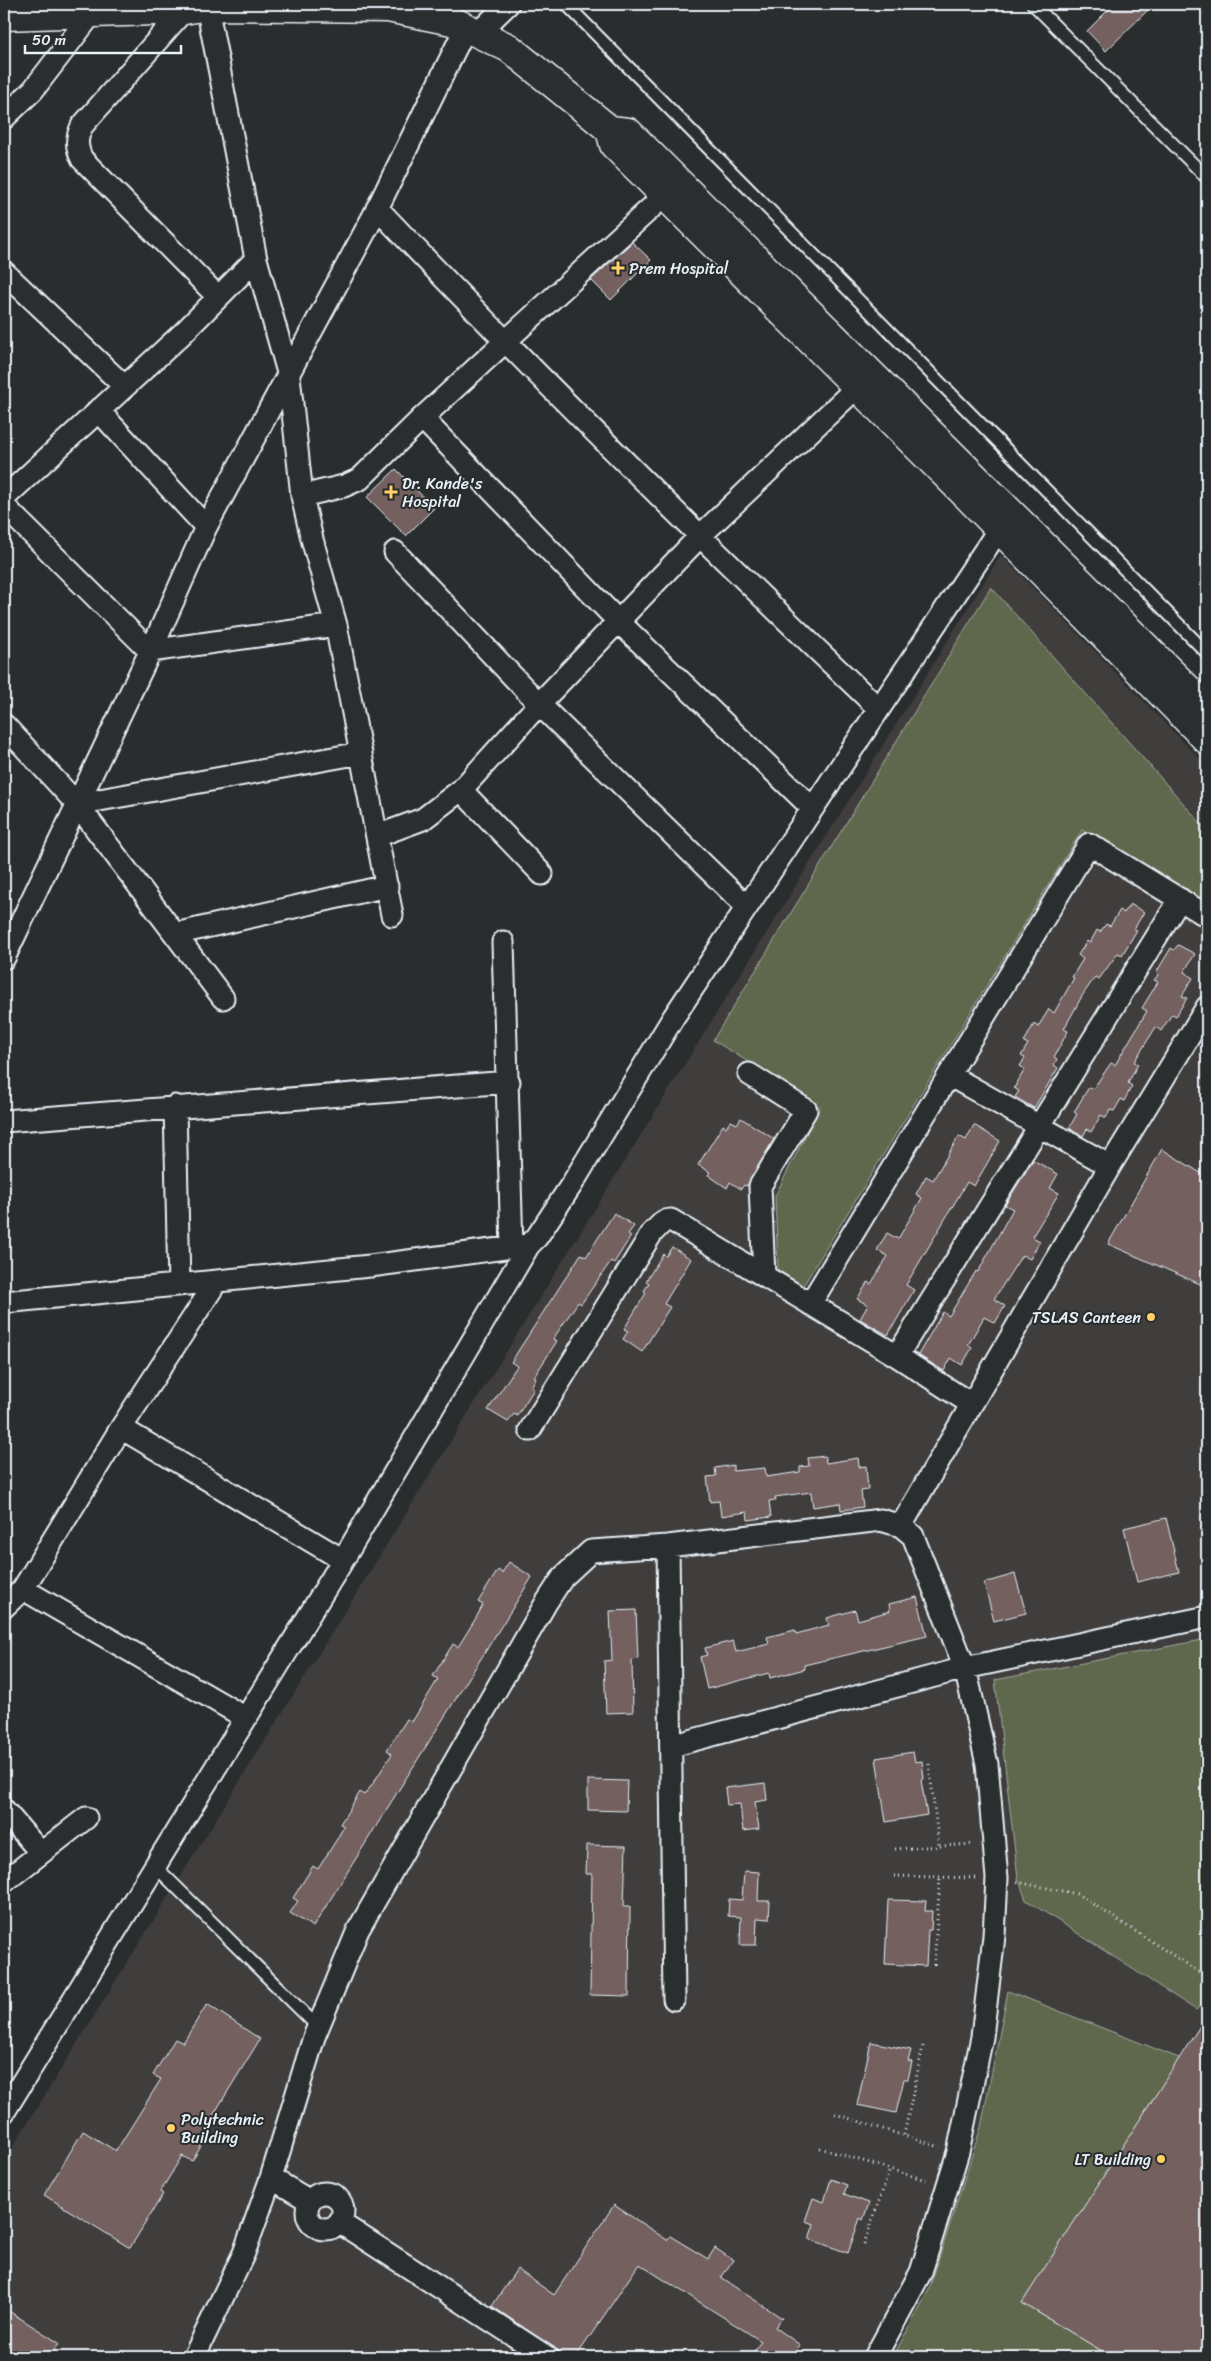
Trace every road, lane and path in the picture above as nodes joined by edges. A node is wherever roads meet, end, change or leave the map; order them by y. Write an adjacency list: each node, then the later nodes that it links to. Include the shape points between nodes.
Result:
1 (508, 4): 8 (street)
2 (566, 4): 33 (lane)
3 (1033, 4): 11 (lane)
4 (196, 8): 5 (street); 6 (street); 14 (street); 16 (street, via 82,126 77,149 82,159)
5 (435, 11): 8 (street)
6 (94, 12): 7 (street); 9 (street, via 33,90)
7 (4, 16)
8 (472, 30): 10 (street, via 509,48); 13 (street)
9 (4, 118)
10 (610, 130): 12 (street, via 614,145); 36 (street, via 628,132)
11 (1207, 178)
12 (664, 196): 17 (street); 20 (street)
13 (377, 208): 17 (street); 18 (street)
14 (256, 259): 16 (street); 18 (street)
15 (4, 272): 19 (street)
16 (217, 296): 19 (street, via 183,333)
17 (504, 342): 22 (street); 28 (street)
18 (289, 376): 23 (street); 26 (street)
19 (124, 386): 21 (street)
20 (858, 388): 27 (street); 28 (street)
21 (98, 410): 24 (street); 26 (street)
22 (422, 418): 23 (street, via 360,479); 30 (street)
23 (302, 496): 31 (street)
24 (4, 498)
25 (4, 506): 32 (street)
26 (206, 527): 32 (street)
27 (999, 529): 35 (street); 38 (street)
28 (699, 537): 30 (street); 35 (street)
29 (395, 552): 34 (street)
30 (618, 621): 34 (street); 42 (street)
31 (336, 625): 32 (street); 39 (street)
32 (150, 651): 41 (street)
33 (1207, 653)
34 (539, 704): 40 (street); 47 (street)
35 (878, 708): 42 (street)
36 (1207, 708)
37 (4, 725): 41 (street)
38 (1207, 740)
39 (361, 753): 41 (street); 43 (street)
40 (461, 790): 43 (street, via 423,819); 44 (street)
41 (77, 804): 50 (street); 52 (street)
42 (812, 808): 47 (street)
43 (377, 836): 45 (street)
44 (542, 874)
45 (387, 886): 48 (street); 50 (street)
46 (1180, 899): 49 (street); 56 (street, via 1089,844); 60 (street)
47 (747, 906): 62 (street, via 537,1237)
48 (392, 915)
49 (1207, 916)
50 (175, 934): 53 (street)
51 (503, 942): 57 (street)
52 (6, 946)
53 (223, 998)
54 (1207, 1007): 61 (street)
55 (748, 1074): 63 (street, via 806,1110 760,1186)
56 (949, 1074): 60 (street); 67 (street)
57 (509, 1082): 58 (street); 62 (street)
58 (175, 1106): 59 (street); 65 (street)
59 (4, 1121)
60 (1038, 1127): 61 (street); 68 (street)
61 (1110, 1166): 69 (street)
62 (520, 1246): 64 (street, via 370,1266); 74 (street)
63 (764, 1276): 67 (street); 71 (street, via 671,1220 664,1221 652,1233)
64 (217, 1281): 65 (street); 70 (street)
65 (179, 1285): 66 (street)
66 (4, 1302)
67 (810, 1304): 68 (street)
68 (897, 1356): 69 (street)
69 (971, 1404): 72 (street)
70 (121, 1428): 74 (street); 75 (street)
71 (530, 1430)
72 (902, 1526): 73 (street, via 882,1520 863,1521); 78 (street, via 913,1536)
73 (668, 1546): 80 (street); 96 (street, via 591,1551 562,1578 358,1930)
74 (343, 1560): 79 (street)
75 (23, 1589): 76 (street); 79 (street)
76 (4, 1607)
77 (1207, 1617): 78 (street)
78 (965, 1668): 80 (street); 84 (street, via 988,1764)
79 (246, 1718): 88 (street)
80 (671, 1746): 95 (street)
81 (929, 1764): 85 (path)
82 (4, 1810): 87 (street)
83 (86, 1818): 87 (street)
84 (996, 1842): 85 (path); 91 (street)
85 (939, 1846): 86 (path)
86 (895, 1849)
87 (40, 1852): 92 (street)
88 (156, 1867): 96 (lane); 98 (street)
89 (894, 1876): 90 (path)
90 (940, 1877): 91 (path); 93 (path)
91 (997, 1878): 94 (path, via 1077,1894); 102 (street, via 982,2037)
92 (4, 1882)
93 (934, 1965)
94 (1207, 1977)
95 (674, 1999)
96 (318, 2027): 104 (street)
97 (923, 2046): 100 (path)
98 (4, 2112)
99 (835, 2114): 100 (path)
100 (904, 2136): 102 (path)
101 (820, 2148): 103 (path)
102 (958, 2152): 105 (street)
103 (890, 2169): 105 (path); 106 (path)
104 (271, 2178): 107 (street, via 244,2253); 108 (street, via 310,2201 307,2214 314,2226 327,2229 339,2222)
105 (947, 2187): 109 (street, via 921,2272)
106 (864, 2244)
107 (194, 2357)
108 (547, 2357)
109 (875, 2357)

